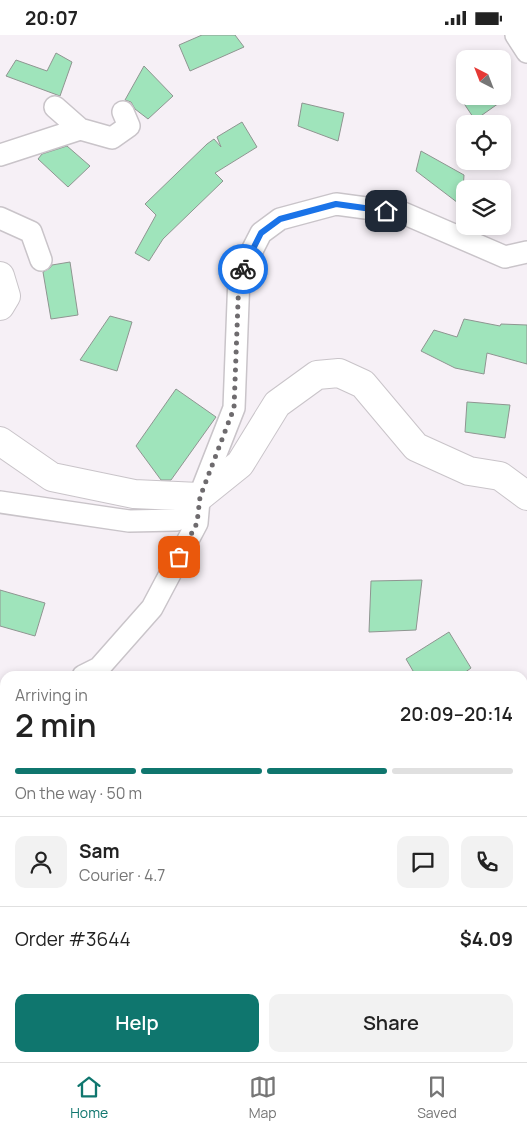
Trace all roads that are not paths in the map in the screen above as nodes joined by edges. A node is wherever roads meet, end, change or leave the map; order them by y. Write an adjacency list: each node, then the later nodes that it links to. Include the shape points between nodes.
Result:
1 (516, 35): 2 (street)
2 (527, 52)
3 (54, 107): 5 (street)
4 (123, 112): 5 (street, via 128,126 112,138)
5 (80, 129): 6 (street)
6 (0, 155)
7 (0, 218): 9 (street, via 31,232)
8 (527, 252): 13 (street, via 505,257 403,213 336,204 280,219 261,233 239,276 234,408)
9 (42, 260)
10 (0, 276): 11 (street, via 6,296)
11 (0, 306)
12 (0, 441): 13 (street, via 52,477 134,494)
13 (200, 497): 14 (street, via 240,465 277,405 317,375 339,373 363,384 416,447 469,471 500,476); 15 (street, via 189,513 177,520 129,521); 16 (street, via 197,523 152,609 99,668)
14 (527, 497)
15 (0, 502)
16 (93, 671)

